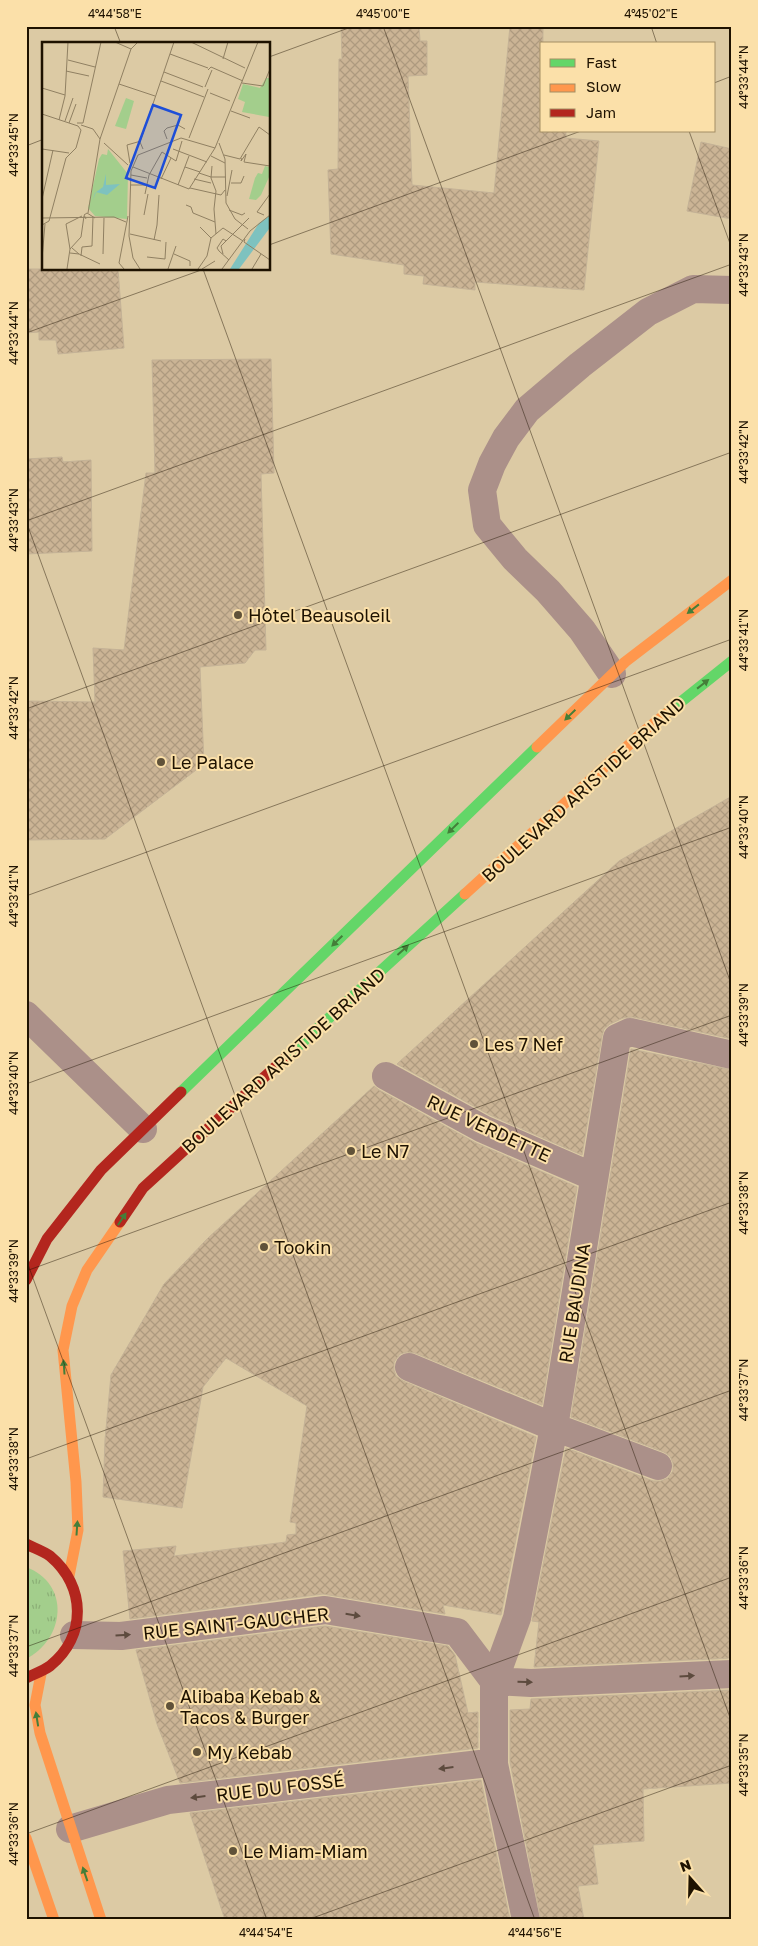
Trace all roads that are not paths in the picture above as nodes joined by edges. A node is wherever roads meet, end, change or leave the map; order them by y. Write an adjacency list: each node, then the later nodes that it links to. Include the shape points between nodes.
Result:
1 (732, 290): 4 (street, via 693,289 648,312 580,366 527,410 506,438 482,490 487,525 582,630)
2 (732, 580): 4 (main road, one-way to 4)
3 (732, 661): 15 (main road, BOULEVARD ARISTIDE BRIAND, one-way to 3, via 78,1530 76,1475 63,1350 72,1306 87,1270 143,1188 636,738)
4 (612, 674): 8 (main road, one-way to 8)
5 (26, 1015): 8 (street)
6 (732, 1055): 9 (street, RUE BAUDINA, via 630,1032 617,1038)
7 (386, 1076): 9 (street, RUE VERDETTE, via 484,1129)
8 (143, 1129): 10 (main road, via 101,1170 47,1239)
9 (594, 1177): 12 (street, RUE BAUDINA)
10 (26, 1280)
11 (409, 1367): 12 (street)
12 (554, 1427): 13 (street); 20 (street, RUE BAUDINA, via 517,1618)
13 (658, 1466)
14 (26, 1544): 15 (main road, via 58,1562)
15 (69, 1576): 16 (main road, via 78,1605)
16 (74, 1635): 17 (main road, via 61,1658); 20 (street, RUE SAINT-GAUCHER, one-way to 20, via 122,1636 325,1610 457,1632)
17 (40, 1674): 19 (main road); 22 (main road, one-way to 17, via 40,1733 35,1705)
18 (732, 1674): 20 (street, one-way to 18, via 531,1683)
19 (26, 1678)
20 (494, 1681): 21 (street)
21 (494, 1764): 22 (street, RUE DU FOSSÉ, one-way to 22, via 168,1800); 26 (street)
22 (70, 1829): 25 (main road, one-way to 22)
23 (26, 1838): 24 (main road)
24 (54, 1920)
25 (101, 1920)
26 (526, 1920)

